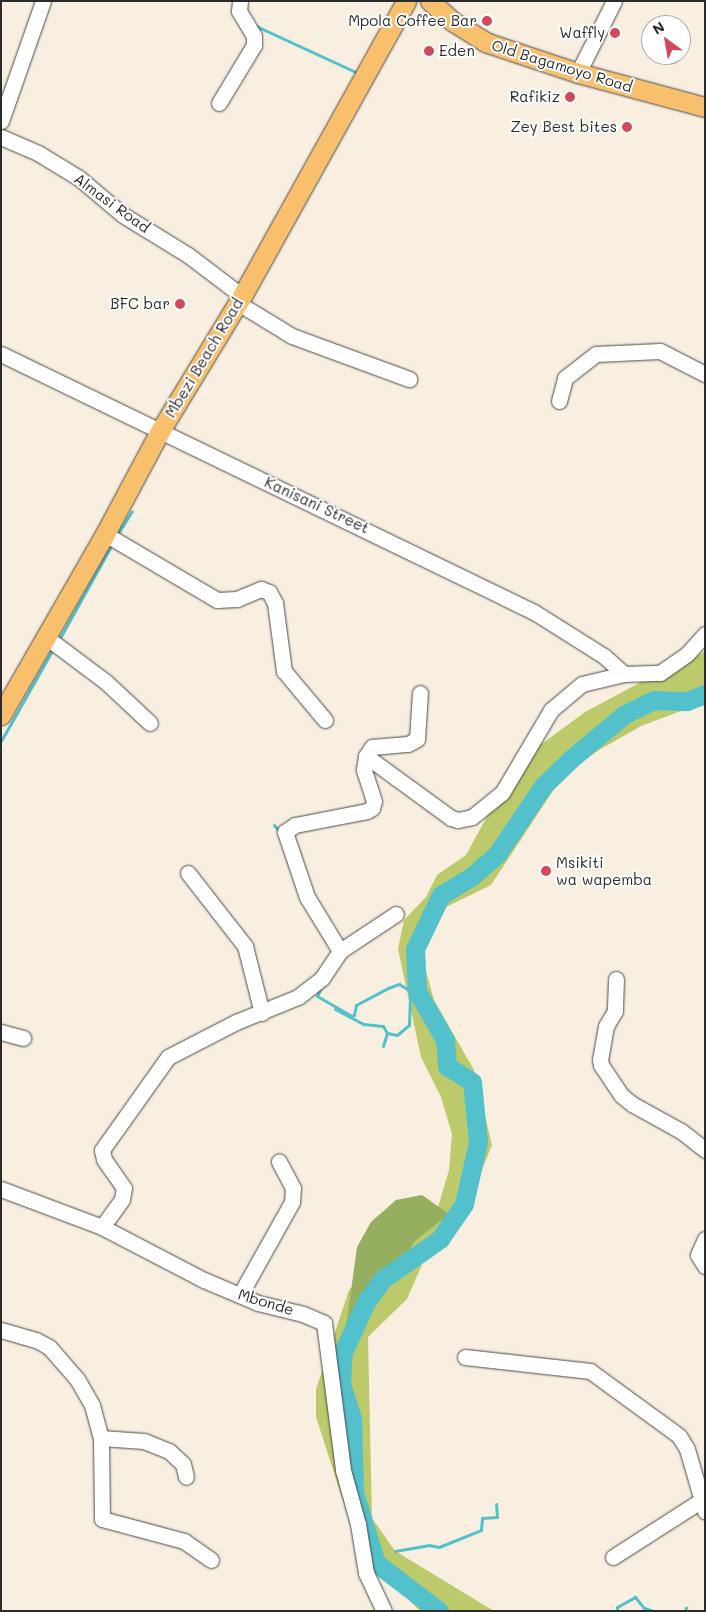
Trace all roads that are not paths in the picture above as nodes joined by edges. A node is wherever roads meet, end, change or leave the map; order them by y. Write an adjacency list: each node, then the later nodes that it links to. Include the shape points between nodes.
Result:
1 (43, 1): 9 (street)
2 (240, 1): 7 (street, via 239,11 255,40)
3 (406, 1): 11 (main road, Mbezi Beach Road)
4 (430, 1): 6 (main road, Old Bagamoyo Road, via 459,26 486,42)
5 (614, 1): 6 (street)
6 (578, 73): 8 (main road, Old Bagamoyo Road)
7 (219, 103)
8 (705, 107)
9 (1, 121)
10 (1, 137): 11 (street, Almasi Road, via 38,153 79,178 123,215 188,255)
11 (240, 299): 14 (street, Almasi Road, via 292,336); 16 (main road, Mbezi Beach Road)
12 (1, 354): 16 (street, Kanisani Street)
13 (705, 374): 15 (street, via 660,351 596,354 565,378)
14 (409, 379)
15 (558, 401)
16 (160, 431): 17 (main road, Mbezi Beach Road); 20 (street, Kanisani Street, via 534,612 604,656)
17 (105, 534): 19 (main road, Mbezi Beach Road); 23 (street, via 217,600 238,599 262,589 269,592 275,603 284,671)
18 (705, 634): 20 (street, via 687,654 660,673)
19 (46, 637): 22 (main road, Mbezi Beach Road); 24 (street, via 106,682)
20 (624, 674): 25 (street, via 582,684 550,710 502,793 472,817 452,818)
21 (420, 694): 25 (street, via 417,739 408,744 372,746)
22 (1, 715)
23 (325, 720)
24 (150, 722)
25 (366, 756): 28 (street, via 364,770 374,801 372,808 367,812 295,825 287,829 284,836 307,897)
26 (188, 873): 30 (street, via 246,946)
27 (396, 914): 28 (street)
28 (340, 951): 30 (street, via 314,987)
29 (616, 979): 33 (street, via 615,1011 606,1026 600,1059 602,1065 621,1095 681,1131)
30 (262, 1013): 36 (street, via 178,1050 163,1063 102,1150 104,1159 124,1188 122,1199)
31 (1, 1032): 32 (street)
32 (23, 1038)
33 (705, 1150)
34 (279, 1162): 39 (street, via 293,1188 292,1202)
35 (1, 1189): 36 (street, Mbonde)
36 (102, 1227): 39 (street, Mbonde)
37 (705, 1240): 38 (street, via 698,1255)
38 (705, 1266)
39 (240, 1295): 47 (street, Mbonde, via 324,1323 343,1470 358,1524 366,1573)
40 (1, 1330): 42 (street, via 36,1340 54,1352 77,1379 92,1405)
41 (465, 1357): 44 (street, via 590,1371 679,1436 690,1458)
42 (101, 1438): 43 (street, via 144,1441 169,1451 184,1464); 46 (street, via 102,1519 184,1541)
43 (186, 1477)
44 (703, 1503): 45 (street)
45 (613, 1557)
46 (211, 1560)
47 (384, 1611)

